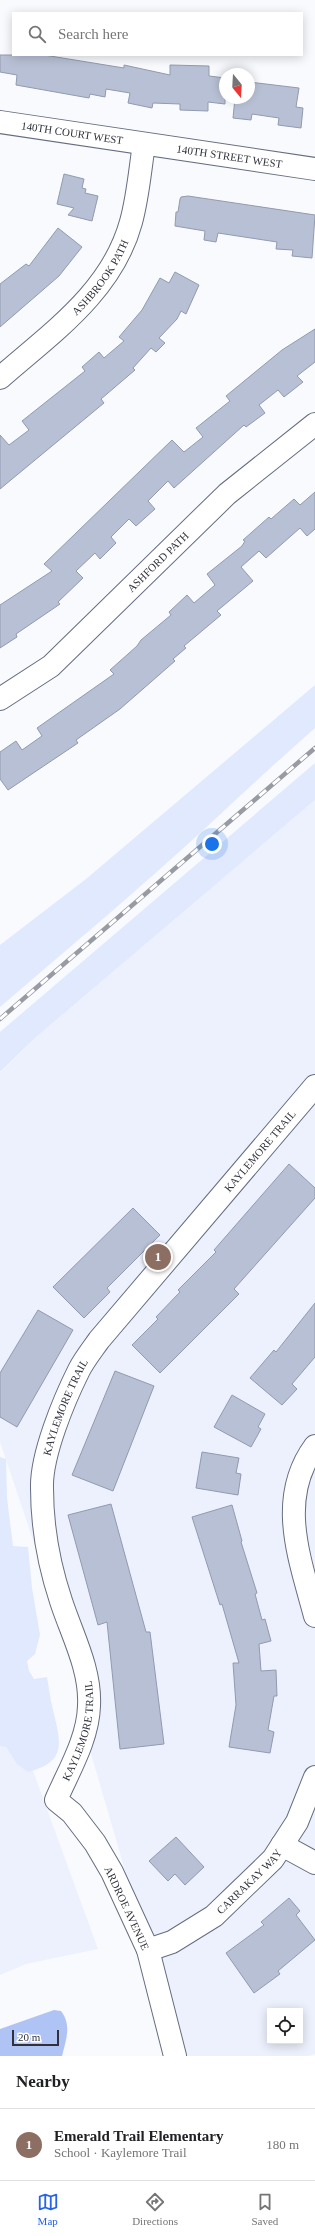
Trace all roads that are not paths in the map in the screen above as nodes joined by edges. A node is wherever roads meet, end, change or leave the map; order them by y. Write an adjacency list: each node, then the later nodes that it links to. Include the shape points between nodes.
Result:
1 (0, 122): 2 (street, 140TH COURT WEST)
2 (144, 144): 3 (street, 140TH STREET WEST); 4 (street, ASHBROOK PATH, via 132,222 110,271 89,299)
3 (315, 169)
4 (0, 378)
5 (315, 424): 6 (street, ASHFORD PATH, via 227,494 51,666)
6 (0, 699)
7 (315, 1086): 11 (street, KAYLEMORE TRAIL, via 99,1340 79,1370 58,1420 41,1487 44,1520 52,1568 86,1672 90,1706 85,1733)
8 (315, 1446): 9 (street, via 296,1480 293,1504 297,1543)
9 (315, 1616)
10 (315, 1778): 12 (street, CARRAKAY WAY, via 297,1822)
11 (56, 1800): 14 (street, ARDROE AVENUE, via 72,1813 95,1843 112,1872)
12 (282, 1845): 13 (street); 14 (street, CARRAKAY WAY, via 273,1859 214,1916 172,1942)
13 (315, 1863)
14 (148, 1950): 15 (street, ARDROE AVENUE)
15 (175, 2056)

